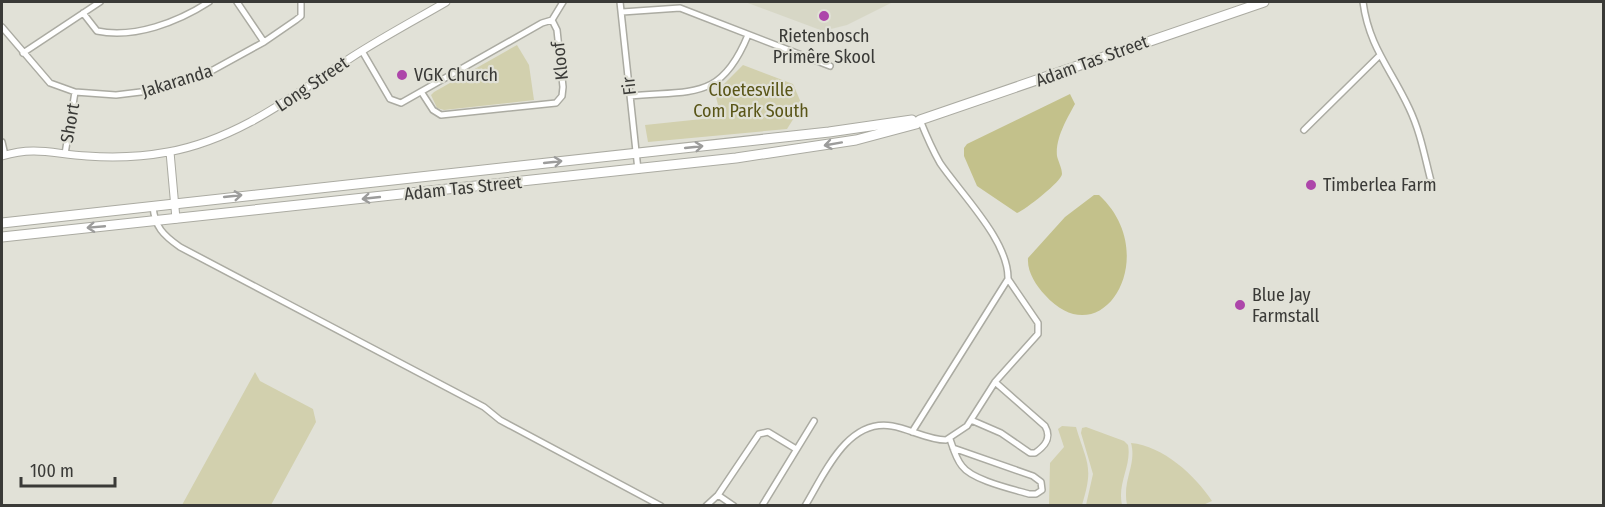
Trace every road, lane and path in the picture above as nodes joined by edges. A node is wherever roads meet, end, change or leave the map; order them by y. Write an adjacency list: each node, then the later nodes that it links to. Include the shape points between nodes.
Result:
1 (100, 2): 13 (street)
2 (209, 2): 13 (street, via 189,14 128,33 97,31)
3 (237, 2): 17 (street)
4 (294, 2): 11 (street)
5 (301, 2): 11 (street)
6 (447, 2): 18 (street, Long Street)
7 (563, 2): 14 (street)
8 (620, 2): 12 (street, Fir)
9 (1264, 2): 25 (main road, Adam Tas Street)
10 (1363, 2): 20 (street)
11 (300, 9): 17 (street, Jakaranda, via 298,18)
12 (622, 12): 16 (street, via 680,8); 24 (street, Fir)
13 (84, 13): 19 (street)
14 (552, 20): 23 (street, Kloof); 23 (street, Kloof, via 557,30 563,87 556,103 441,115)
15 (2, 27): 19 (street, Jakaranda)
16 (748, 35): 21 (street); 24 (street, via 731,68 714,85)
17 (264, 42): 22 (street, Jakaranda, via 204,75 157,90 116,95)
18 (362, 51): 23 (street, Kloof, via 390,99 401,103); 28 (street, Long Street, via 245,126)
19 (23, 53): 22 (street, Jakaranda, via 50,83)
20 (1379, 56): 26 (street); 33 (street, via 1415,122)
21 (830, 66)
22 (75, 92): 30 (street, Short)
23 (422, 93)
24 (630, 96): 29 (street, Fir)
25 (920, 120): 29 (main road, Adam Tas Street, one-way to 25); 32 (main road, Adam Tas Street, one-way to 32, via 826,146); 40 (street, via 939,160 999,246)
26 (1304, 130)
27 (2, 142): 31 (street)
28 (170, 152): 30 (street, Long Street, via 121,157); 34 (street)
29 (636, 153): 32 (street, Fir); 34 (main road, Adam Tas Street, one-way to 29)
30 (65, 154): 31 (street, Long Street, via 30,149)
31 (3, 155)
32 (638, 170): 36 (main road, Adam Tas Street, one-way to 36)
33 (1432, 184)
34 (175, 202): 35 (main road, Adam Tas Street); 36 (street)
35 (152, 205): 37 (street); 38 (main road, Adam Tas Street)
36 (176, 219): 37 (main road, Adam Tas Street)
37 (154, 221): 39 (main road, Adam Tas Street, one-way to 39); 49 (street, via 164,236 180,247 484,407 501,420)
38 (2, 223)
39 (2, 237)
40 (1008, 279): 41 (street, via 1038,323 1038,329 1034,339); 44 (street)
41 (995, 382): 42 (street); 42 (street, via 1045,426 1046,443 1030,453 1009,437)
42 (971, 420): 45 (street)
43 (814, 421): 47 (street)
44 (912, 432): 45 (street); 53 (street, via 889,425 851,437)
45 (950, 439): 46 (street)
46 (953, 448): 46 (street, via 961,465 973,476 1029,494 1036,495 1042,490 1041,482 1033,476)
47 (796, 449): 48 (street, via 768,432 759,434); 52 (street)
48 (718, 495): 50 (street); 51 (street)
49 (661, 506)
50 (706, 506)
51 (734, 506)
52 (762, 506)
53 (805, 506)

